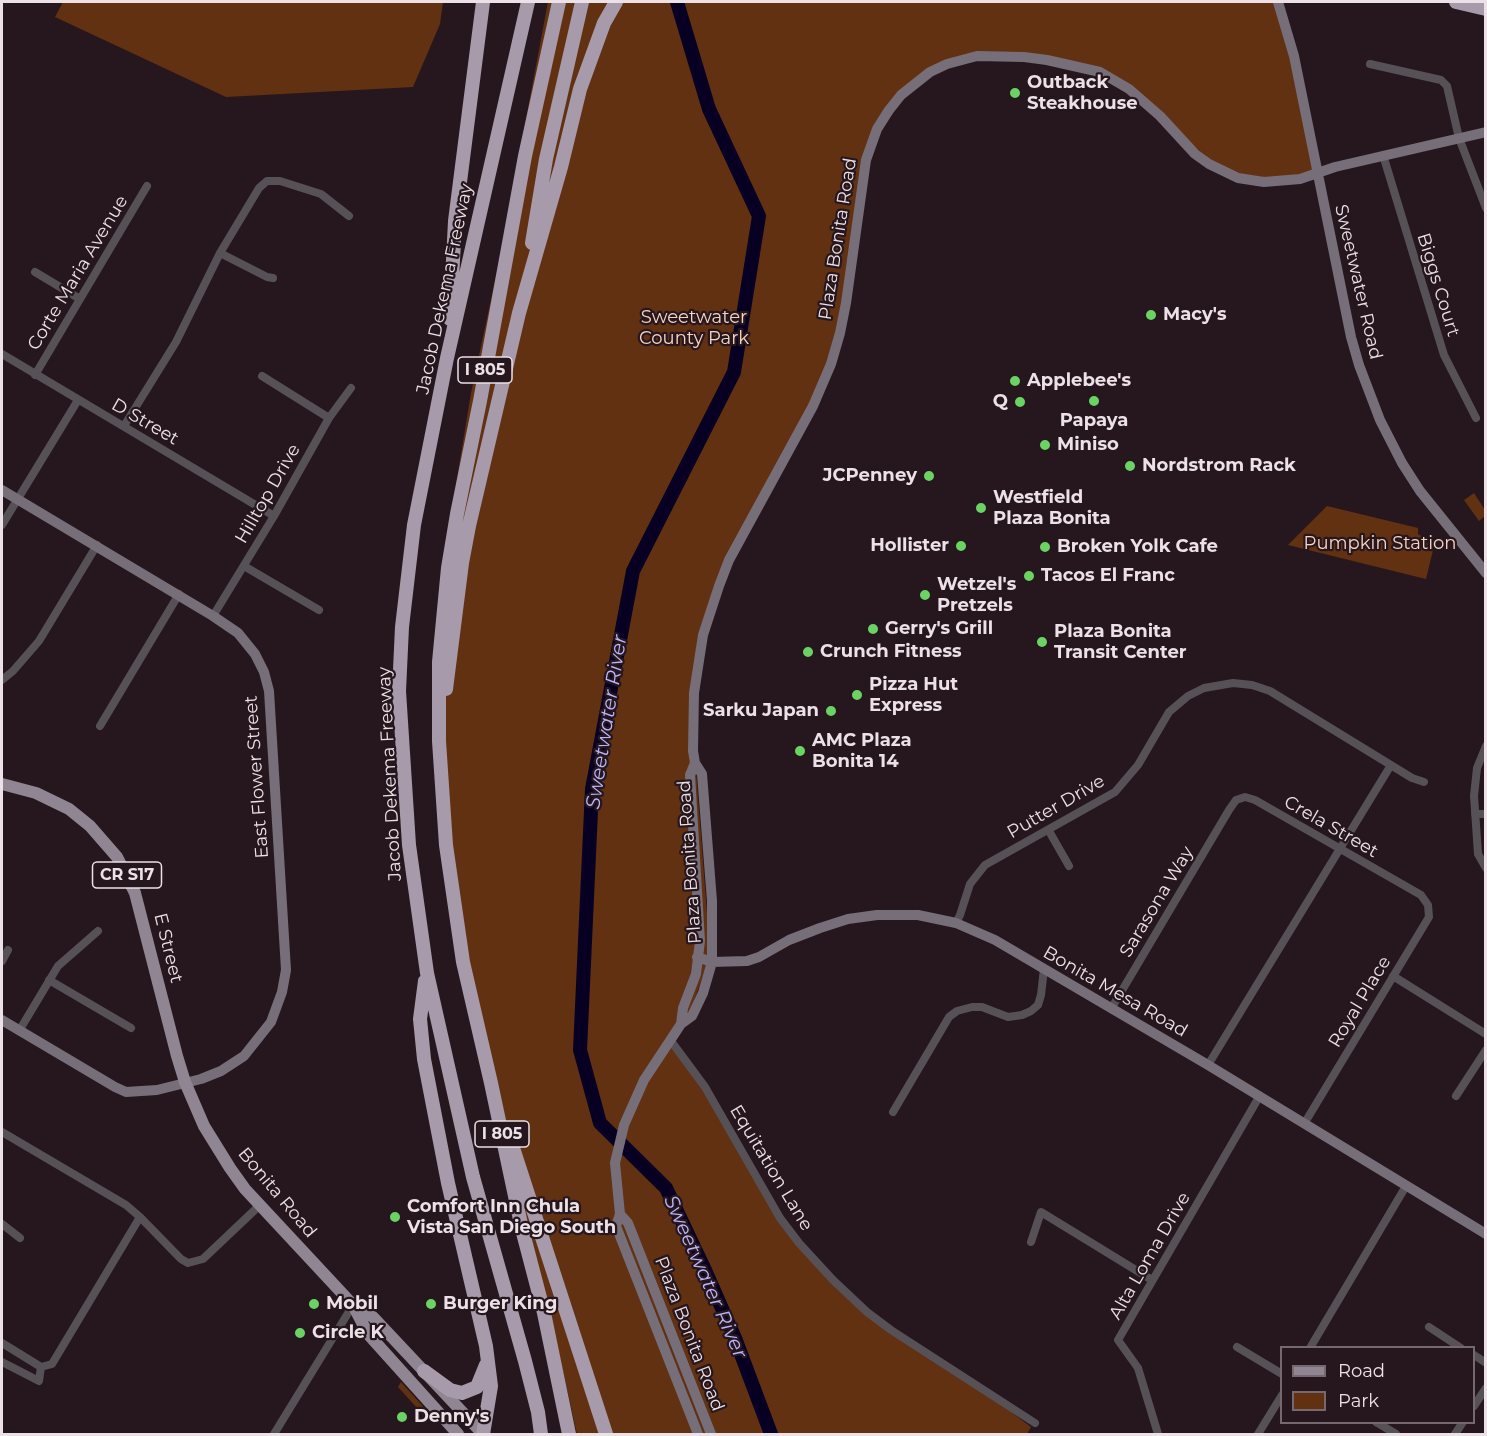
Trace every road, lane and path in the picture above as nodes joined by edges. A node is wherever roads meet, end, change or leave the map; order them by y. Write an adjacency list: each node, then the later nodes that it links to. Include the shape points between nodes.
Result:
1 (483, 2): 23 (highway, via 455,222)
2 (528, 2): 23 (highway, Jacob Dekema Freeway / I 805)
3 (559, 2): 43 (highway, I 805, via 525,156 448,568 439,662)
4 (582, 2): 21 (highway, via 546,159)
5 (616, 2): 21 (highway, via 604,23 580,89)
6 (1278, 2): 13 (main road, Sweetwater Road, via 1294,56)
7 (1456, 2): 8 (highway)
8 (1485, 9)
9 (1370, 64): 11 (street, via 1441,80 1447,86)
10 (1485, 132): 11 (main road, Plaza Bonita Road)
11 (1459, 138): 12 (main road, Plaza Bonita Road); 15 (street)
12 (1383, 156): 13 (main road, Plaza Bonita Road); 29 (street, Biggs Court, via 1444,355)
13 (1318, 173): 37 (main road, Sweetwater Road, via 1351,337 1380,420 1420,491); 45 (main road, Plaza Bonita Road, via 1284,182 1264,182 1225,173 1195,154 1129,89 1100,72 1047,60 977,56 930,72 901,95 877,129 866,160 846,303 831,364 813,406 729,560 703,635 694,693)
14 (147, 186): 20 (street, Corte Maria Avenue)
15 (1485, 207)
16 (349, 216): 17 (street, via 321,194 280,181 267,181 258,188)
17 (220, 253): 19 (street); 30 (street, via 176,342)
18 (35, 272): 20 (street)
19 (273, 278)
20 (80, 299): 24 (street, Corte Maria Avenue)
21 (519, 313): 43 (highway, via 462,563)
22 (2, 354): 24 (street, D Street)
23 (447, 358): 65 (highway, Jacob Dekema Freeway / I 805, via 414,525 399,691 409,845)
24 (35, 375): 27 (street, D Street)
25 (262, 376): 28 (street)
26 (351, 388): 28 (street, Hilltop Drive)
27 (78, 400): 30 (street, D Street); 32 (street)
28 (329, 418): 33 (street, Hilltop Drive)
29 (1476, 418)
30 (124, 426): 33 (street, D Street)
31 (2, 490): 32 (main road, East Flower Street)
32 (17, 499): 34 (street); 35 (main road, East Flower Street)
33 (274, 516): 36 (street, Hilltop Drive)
34 (2, 525)
35 (98, 545): 38 (main road, East Flower Street); 41 (street, via 39,641)
36 (244, 566): 39 (street); 40 (street, Hilltop Drive)
37 (1485, 573)
38 (179, 594): 40 (main road, East Flower Street); 42 (street)
39 (319, 610)
40 (213, 616): 77 (main road, East Flower Street, via 250,646 269,691 286,970 271,1022 244,1056 220,1071)
41 (2, 680)
42 (100, 726)
43 (439, 741): 78 (highway, I 805, via 446,845 463,962)
44 (1485, 746): 47 (street)
45 (695, 763): 61 (main road, Plaza Bonita Road, via 690,775 699,908); 63 (main road, Plaza Bonita Road, via 702,774 712,902)
46 (1391, 765): 48 (street, Putter Drive); 53 (street, Putter Drive, via 1270,691 1242,683 1214,686 1188,696 1169,712 1138,765 1115,792); 54 (street)
47 (1482, 765): 51 (street, via 1474,796)
48 (1424, 783)
49 (2, 784): 77 (main road, E Street / CR S17, via 36,793 69,809 117,857 135,893)
50 (1229, 810): 54 (street, Crela Street, via 1236,800 1255,800); 68 (street, Sarasona Way)
51 (1475, 814): 52 (street); 56 (street, via 1478,855)
52 (1485, 814)
53 (1049, 831): 55 (street); 58 (street, Putter Drive, via 992,860 979,871 967,890)
54 (1340, 850): 57 (street, Crela Street); 76 (street)
55 (1070, 866)
56 (1485, 868)
57 (1421, 895): 66 (street, Royal Place, via 1428,905 1429,918)
58 (956, 923): 63 (main road, Bonita Mesa Road, via 918,915 848,919 789,940 747,961); 64 (main road, Bonita Mesa Road, via 995,940)
59 (98, 932): 67 (street, via 58,966)
60 (8, 950): 62 (street)
61 (697, 957): 63 (main road, Bonita Mesa Road); 70 (main road, Plaza Bonita Road)
62 (2, 961)
63 (712, 962): 70 (main road, Plaza Bonita Road, via 692,1016)
64 (1044, 969): 68 (main road, Bonita Mesa Road); 81 (street, via 1038,1005 1031,1011 1008,1017 972,1007 949,1017)
65 (426, 973): 99 (highway, via 420,1019 424,1059); 112 (highway, Jacob Dekema Freeway / I 805, via 472,1177 525,1361)
66 (1393, 976): 73 (street); 82 (street, Royal Place)
67 (49, 980): 71 (street); 72 (street)
68 (1111, 1009): 76 (main road, Bonita Mesa Road)
69 (2, 1020): 72 (main road)
70 (681, 1024): 74 (main road, Plaza Bonita Road)
71 (131, 1028)
72 (19, 1031): 77 (main road, via 126,1092 157,1090)
73 (1485, 1034)
74 (671, 1041): 86 (main road, Plaza Bonita Road, via 644,1080 618,1143 615,1176); 107 (street, Equitation Lane, via 705,1087 780,1218 832,1280 891,1330)
75 (1485, 1050): 79 (street)
76 (1208, 1065): 80 (main road, Bonita Mesa Road)
77 (185, 1082): 85 (main road, Bonita Road / CR S17, via 219,1151)
78 (491, 1083): 113 (highway, I 805); 114 (highway)
79 (1456, 1095)
80 (1259, 1097): 82 (main road, Bonita Mesa Road); 92 (street, Alta Loma Drive)
81 (893, 1112)
82 (1304, 1124): 84 (main road, Bonita Mesa Road)
83 (2, 1132): 87 (street)
84 (1406, 1186): 89 (main road, Bonita Mesa Road); 96 (street)
85 (260, 1205): 87 (street, via 194,1263 181,1259); 93 (main road, Bonita Road / CR S17)
86 (620, 1214): 115 (main road, Plaza Bonita Road, via 616,1226); 116 (main road, Plaza Bonita Road, via 628,1223)
87 (140, 1217): 101 (street, via 52,1364)
88 (2, 1224): 90 (street)
89 (1485, 1234)
90 (20, 1238)
91 (1031, 1242): 92 (street, via 1041,1212)
92 (1152, 1280): 117 (street, Alta Loma Drive, via 1118,1340 1138,1368)
93 (353, 1305): 102 (main road, Bonita Road / CR S17, via 373,1317); 109 (street); 110 (main road, Bonita Road / CR S17, via 368,1334)
94 (1429, 1327): 97 (street)
95 (2, 1343): 101 (street)
96 (1311, 1346)
97 (1459, 1346)
98 (1237, 1347): 103 (street)
99 (488, 1360): 102 (highway, via 477,1387 462,1393 450,1390); 111 (highway, via 491,1386)
100 (2, 1362): 101 (street, via 39,1381)
101 (41, 1367)
102 (424, 1371): 111 (main road, Bonita Road / CR S17)
103 (1280, 1373)
104 (1485, 1388): 106 (street)
105 (1280, 1397): 118 (street)
106 (1475, 1403)
107 (1035, 1423)
108 (1379, 1424): 119 (street)
109 (274, 1434)
110 (458, 1434)
111 (483, 1434)
112 (541, 1434)
113 (569, 1434)
114 (606, 1434)
115 (698, 1434)
116 (711, 1434)
117 (1158, 1434)
118 (1258, 1434)
119 (1396, 1434)

